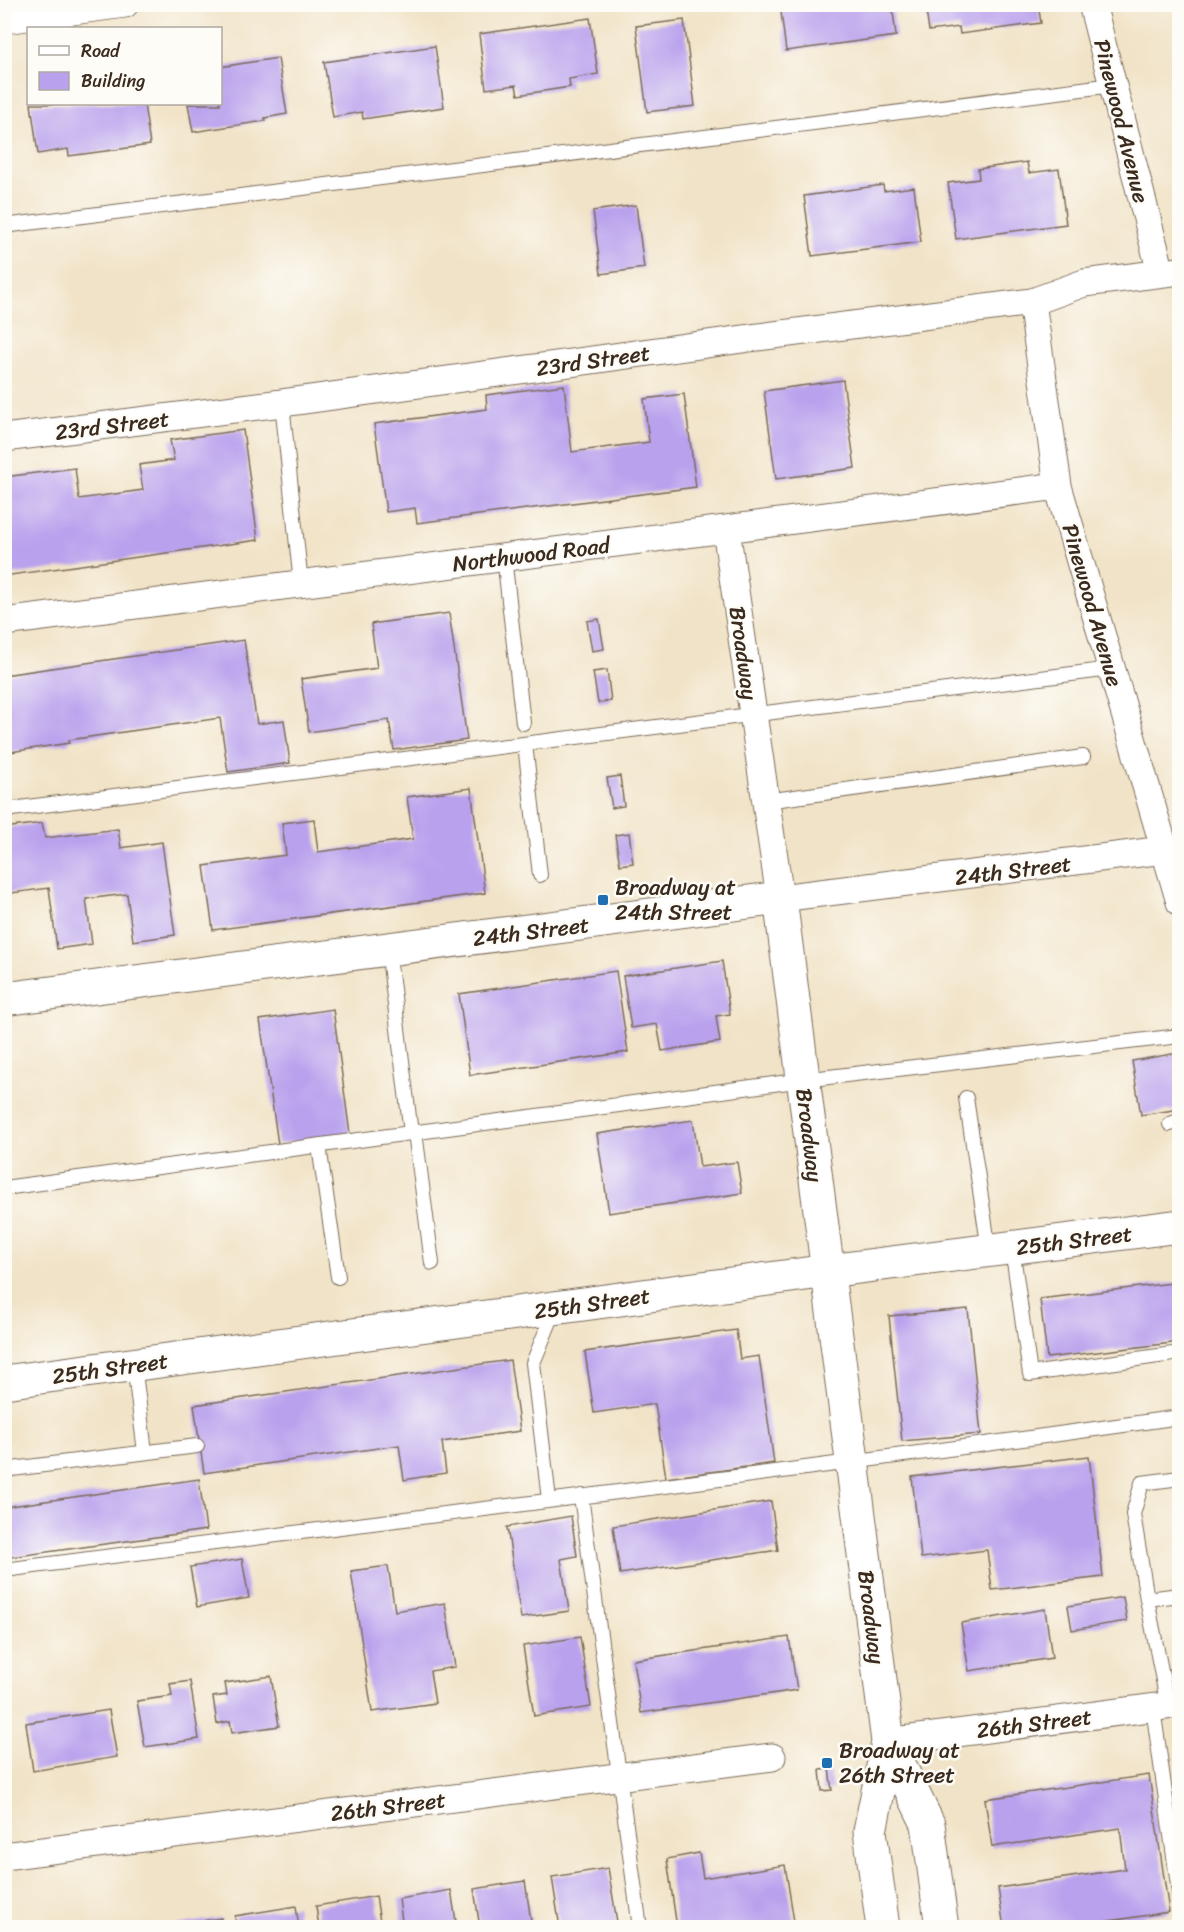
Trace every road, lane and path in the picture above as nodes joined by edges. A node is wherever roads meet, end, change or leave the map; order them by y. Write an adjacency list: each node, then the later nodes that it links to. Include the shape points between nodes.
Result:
1 (125, 4): 3 (street)
2 (1092, 4): 4 (street, Pinewood Avenue)
3 (4, 20)
4 (1113, 85): 5 (lane); 6 (street, Pinewood Avenue)
5 (4, 226)
6 (1170, 272): 7 (street, 23rd Street, via 1084,283)
7 (1032, 302): 8 (street, 23rd Street); 10 (street, Pinewood Avenue)
8 (282, 403): 9 (street, 23rd Street); 13 (lane)
9 (4, 438)
10 (1058, 486): 11 (street, Northwood Road); 15 (street, Pinewood Avenue)
11 (726, 529): 12 (street, Northwood Road); 16 (street, Broadway)
12 (504, 557): 13 (street, Northwood Road); 17 (lane)
13 (301, 584): 14 (street, Northwood Road)
14 (4, 622)
15 (1111, 669): 16 (lane); 22 (street, Pinewood Avenue)
16 (753, 714): 18 (lane); 20 (street, Broadway)
17 (523, 723)
18 (525, 744): 21 (lane); 23 (lane)
19 (1083, 757): 20 (lane)
20 (766, 801): 24 (street, Broadway)
21 (4, 810)
22 (1164, 850): 24 (street, 24th Street); 25 (street, Pinewood Avenue)
23 (540, 874)
24 (780, 898): 26 (main road, 24th Street); 29 (main road, Broadway)
25 (1179, 902)
26 (388, 949): 27 (main road, 24th Street); 31 (lane)
27 (4, 999)
28 (1179, 1036): 29 (lane)
29 (803, 1080): 31 (lane); 37 (main road, Broadway)
30 (966, 1098): 35 (lane)
31 (413, 1132): 32 (lane); 36 (lane)
32 (319, 1146): 33 (lane); 38 (lane)
33 (4, 1188)
34 (1179, 1226): 35 (main road, 25th Street)
35 (1001, 1249): 37 (main road, 25th Street); 40 (lane, via 1030,1374)
36 (432, 1263)
37 (828, 1271): 39 (main road, 25th Street); 46 (main road, Broadway)
38 (338, 1276)
39 (556, 1307): 41 (main road, 25th Street); 50 (lane, via 533,1364)
40 (1179, 1353)
41 (134, 1364): 42 (main road, 25th Street); 45 (lane)
42 (4, 1382)
43 (1179, 1417): 46 (lane)
44 (197, 1446): 45 (lane)
45 (145, 1452): 47 (lane)
46 (852, 1461): 49 (lane); 55 (main road, Broadway)
47 (4, 1470)
48 (1179, 1478): 53 (lane, via 1142,1483 1133,1514)
49 (581, 1496): 50 (lane); 57 (lane)
50 (549, 1500): 51 (lane)
51 (4, 1570)
52 (1179, 1595): 53 (lane)
53 (1147, 1599): 54 (lane)
54 (1167, 1706): 55 (street, 26th Street); 59 (lane)
55 (888, 1742): 61 (main road, Broadway, via 870,1831); 62 (main road, Broadway, via 928,1824)
56 (772, 1757): 57 (street, 26th Street)
57 (621, 1776): 58 (street, 26th Street); 60 (lane)
58 (4, 1856)
59 (1179, 1899)
60 (640, 1928)
61 (883, 1928)
62 (942, 1928)

